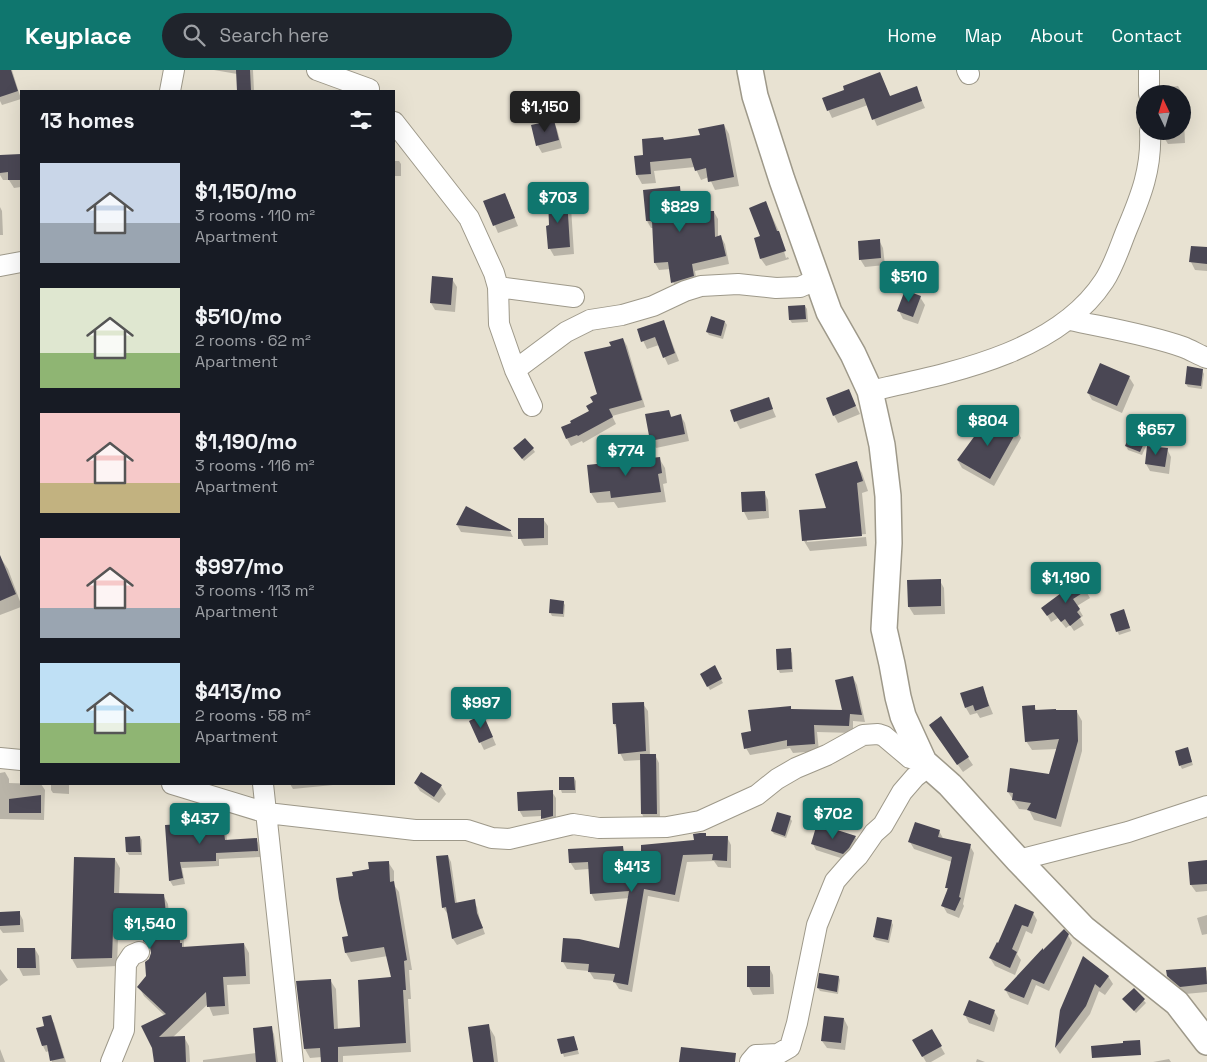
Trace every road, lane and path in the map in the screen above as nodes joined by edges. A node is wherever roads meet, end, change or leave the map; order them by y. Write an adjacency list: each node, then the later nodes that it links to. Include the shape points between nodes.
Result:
1 (174, 70): 7 (street)
2 (317, 70): 8 (street)
3 (362, 70): 8 (street)
4 (750, 70): 13 (street, via 767,134)
5 (1149, 70): 6 (street)
6 (1149, 85)
7 (170, 90)
8 (370, 90)
9 (395, 123): 14 (street, via 469,218)
10 (1150, 140): 16 (street, via 1143,190 1117,252 1104,281)
11 (20, 262): 12 (street)
12 (0, 266)
13 (818, 279): 18 (street, via 800,287 701,286 653,306 590,320 566,332); 19 (street, via 829,312)
14 (498, 287): 15 (street); 18 (street, via 499,324)
15 (574, 297)
16 (1070, 320): 17 (street, via 1150,337 1185,347); 19 (street, via 975,366)
17 (1207, 358)
18 (515, 370): 20 (street)
19 (870, 391): 23 (street, via 882,445 888,496 884,629 903,716)
20 (532, 406)
21 (0, 758): 22 (street)
22 (20, 760)
23 (927, 764): 27 (street, via 910,758 884,736 863,735 796,768 757,795 700,821 667,827 598,828 573,824 509,839 492,838 466,830 415,830); 28 (street); 33 (street, via 902,792 883,825 835,881 817,925 790,1048 778,1054 756,1055)
24 (175, 785): 27 (street)
25 (263, 785): 27 (street)
26 (1207, 806): 28 (street, via 1128,832)
27 (267, 813): 32 (street)
28 (1018, 860): 30 (street, via 1083,928 1177,1004)
29 (139, 952): 31 (street, via 132,955 126,964 124,1030)
30 (1207, 1042)
31 (111, 1062)
32 (293, 1062)
33 (750, 1062)

